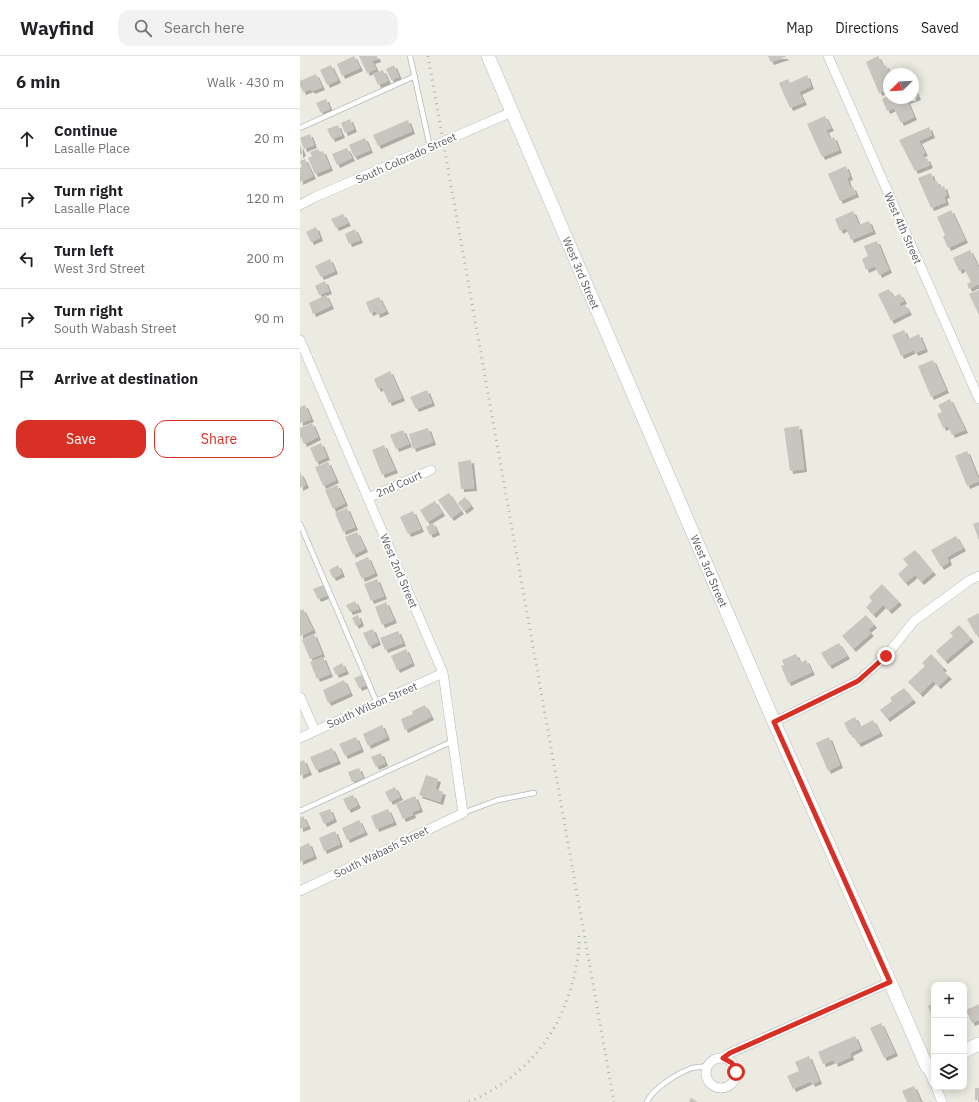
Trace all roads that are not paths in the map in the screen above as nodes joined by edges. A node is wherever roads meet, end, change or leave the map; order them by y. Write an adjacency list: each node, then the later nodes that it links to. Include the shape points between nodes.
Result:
1 (410, 56): 4 (lane)
2 (488, 56): 5 (street, West 3rd Street)
3 (828, 56): 10 (street, West 4th Street)
4 (415, 76): 6 (lane); 7 (lane)
5 (512, 112): 7 (street, South Colorado Street); 18 (street, West 3rd Street)
6 (300, 128)
7 (430, 147): 8 (street, South Colorado Street)
8 (300, 205)
9 (300, 340): 12 (street, West 2nd Street)
10 (979, 399)
11 (431, 470): 12 (street, 2nd Court)
12 (368, 498): 15 (street, West 2nd Street)
13 (300, 524): 17 (lane)
14 (979, 576): 18 (street, via 914,621 886,656 858,681)
15 (444, 673): 17 (street, South Wilson Street); 21 (street, West 2nd Street)
16 (300, 697): 19 (street)
17 (377, 703): 19 (street, South Wilson Street)
18 (774, 722): 26 (street, West 3rd Street)
19 (315, 731): 20 (street, South Wilson Street)
20 (300, 738)
21 (453, 741): 23 (lane); 24 (street, West 2nd Street)
22 (534, 793): 24 (lane, via 498,800)
23 (300, 811)
24 (463, 813): 25 (street, South Wabash Street)
25 (300, 891)
26 (890, 982): 29 (street); 31 (street, West 3rd Street)
27 (979, 1044): 28 (street)
28 (967, 1049)
29 (723, 1058): 30 (street, via 714,1059); 30 (street, via 735,1067 736,1077 730,1085 720,1088 711,1084 706,1076)
30 (707, 1066): 33 (lane, via 692,1068 679,1075 655,1091)
31 (931, 1066)
32 (937, 1090): 34 (street)
33 (647, 1102)
34 (942, 1102)

